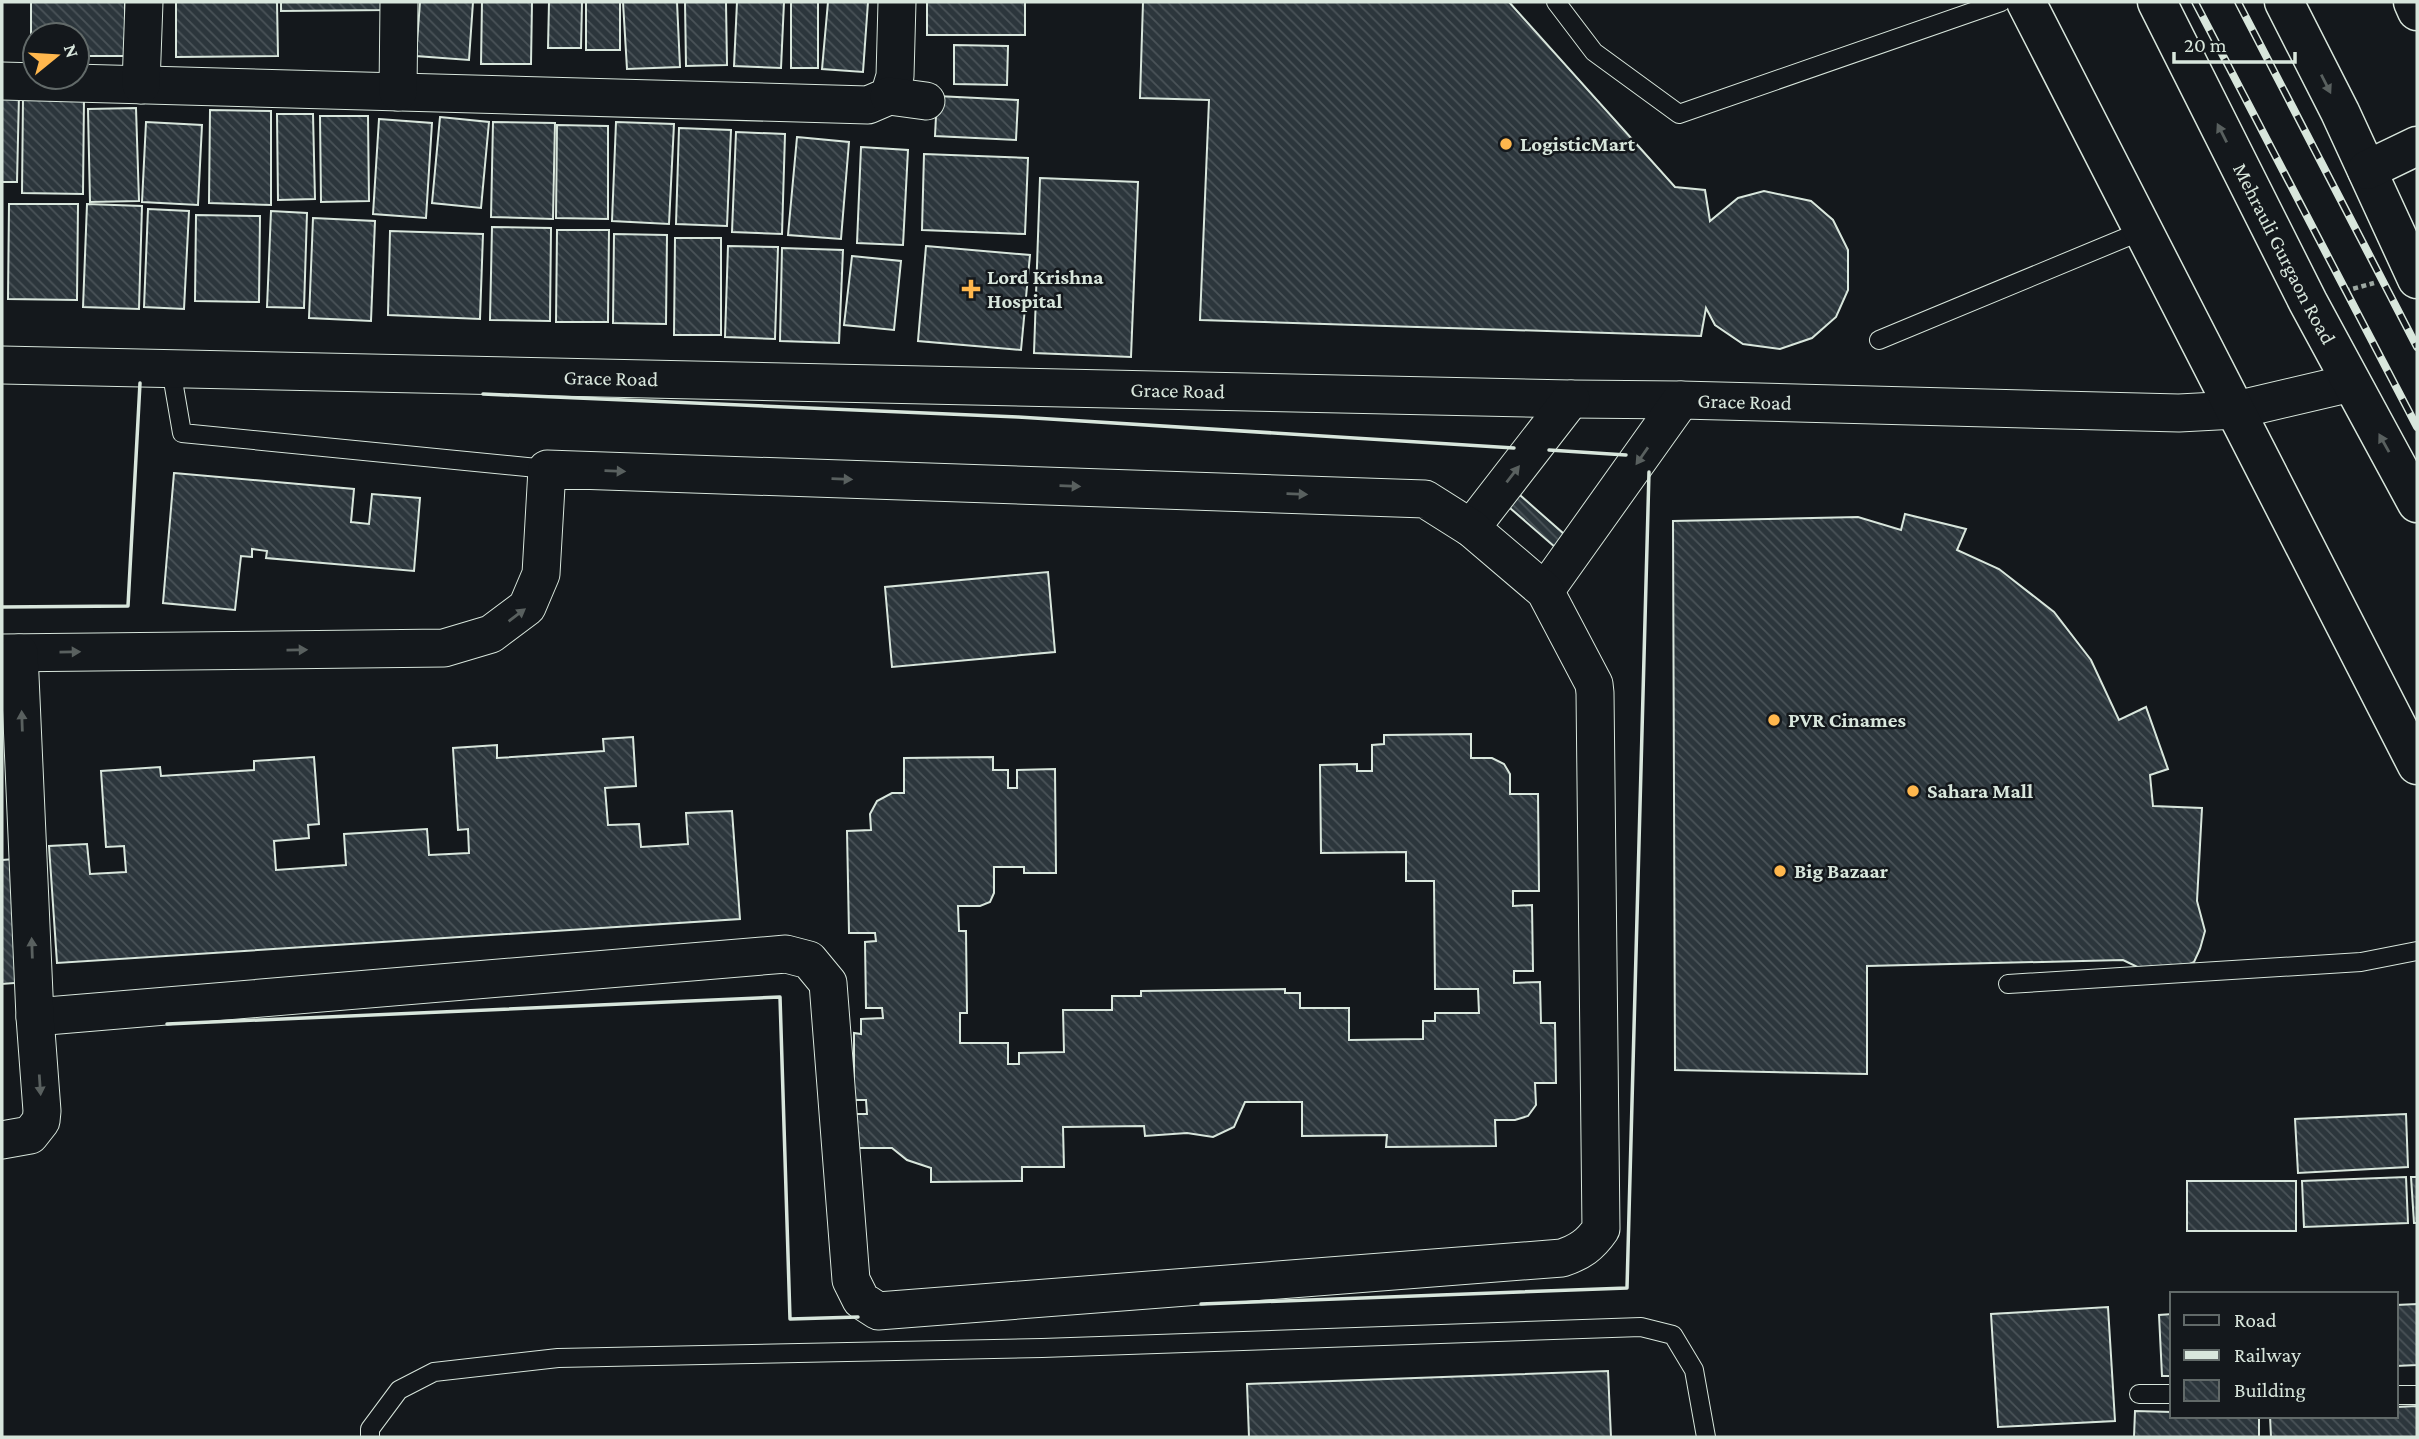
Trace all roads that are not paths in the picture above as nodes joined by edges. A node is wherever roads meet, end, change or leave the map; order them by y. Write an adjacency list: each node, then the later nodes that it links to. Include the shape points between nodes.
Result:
1 (144, 2): 12 (street)
2 (399, 2): 13 (street)
3 (897, 2): 14 (street, via 895,76)
4 (1556, 2): 5 (lane, via 1594,52 1679,114)
5 (2001, 2)
6 (2026, 2): 18 (main road)
7 (2157, 2): 23 (main road, Mehrauli Gurgaon Road, one-way to 7)
8 (2284, 2): 17 (main road, one-way to 17)
9 (2413, 2): 10 (main road)
10 (2417, 10)
11 (2, 81): 12 (street)
12 (141, 85): 13 (street)
13 (398, 92): 14 (street, via 868,105)
14 (889, 96): 15 (street)
15 (926, 101)
16 (2417, 146): 17 (main road)
17 (2367, 170): 19 (main road)
18 (2144, 230): 20 (lane); 26 (main road)
19 (2416, 275)
20 (1879, 340)
21 (2, 365): 22 (street, Grace Road)
22 (171, 369): 24 (street, Grace Road); 27 (lane, via 182,433)
23 (2351, 383): 26 (street, Grace Road); 28 (main road, Mehrauli Gurgaon Road, one-way to 23)
24 (1571, 400): 25 (street, Grace Road); 29 (street, one-way to 24)
25 (1681, 400): 26 (street, Grace Road, via 2179,413); 30 (street, one-way to 30)
26 (2236, 410): 32 (main road)
27 (547, 468): 29 (street, one-way to 29, via 1417,498); 31 (street, one-way to 27, via 444,648 491,634 527,607 541,574)
28 (2417, 503)
29 (1471, 528): 30 (street)
30 (1545, 591): 35 (street, via 1595,693 1601,1229 1593,1242 1562,1258 877,1311 861,1300 851,1280 828,983 809,960 786,954)
31 (10, 653): 35 (street, one-way to 31)
32 (2417, 765)
33 (2417, 951): 34 (lane, via 2361,962)
34 (2008, 984)
35 (35, 1017): 36 (street, one-way to 36, via 41,1121 30,1135)
36 (2, 1140)
37 (2139, 1394): 38 (lane)
38 (2170, 1394)
39 (2398, 1395): 40 (lane)
40 (2417, 1395)
41 (370, 1437): 42 (lane, via 370,1429 399,1390 434,1372 558,1358 1042,1348 1641,1327 1673,1335 1694,1370)
42 (1706, 1437)

